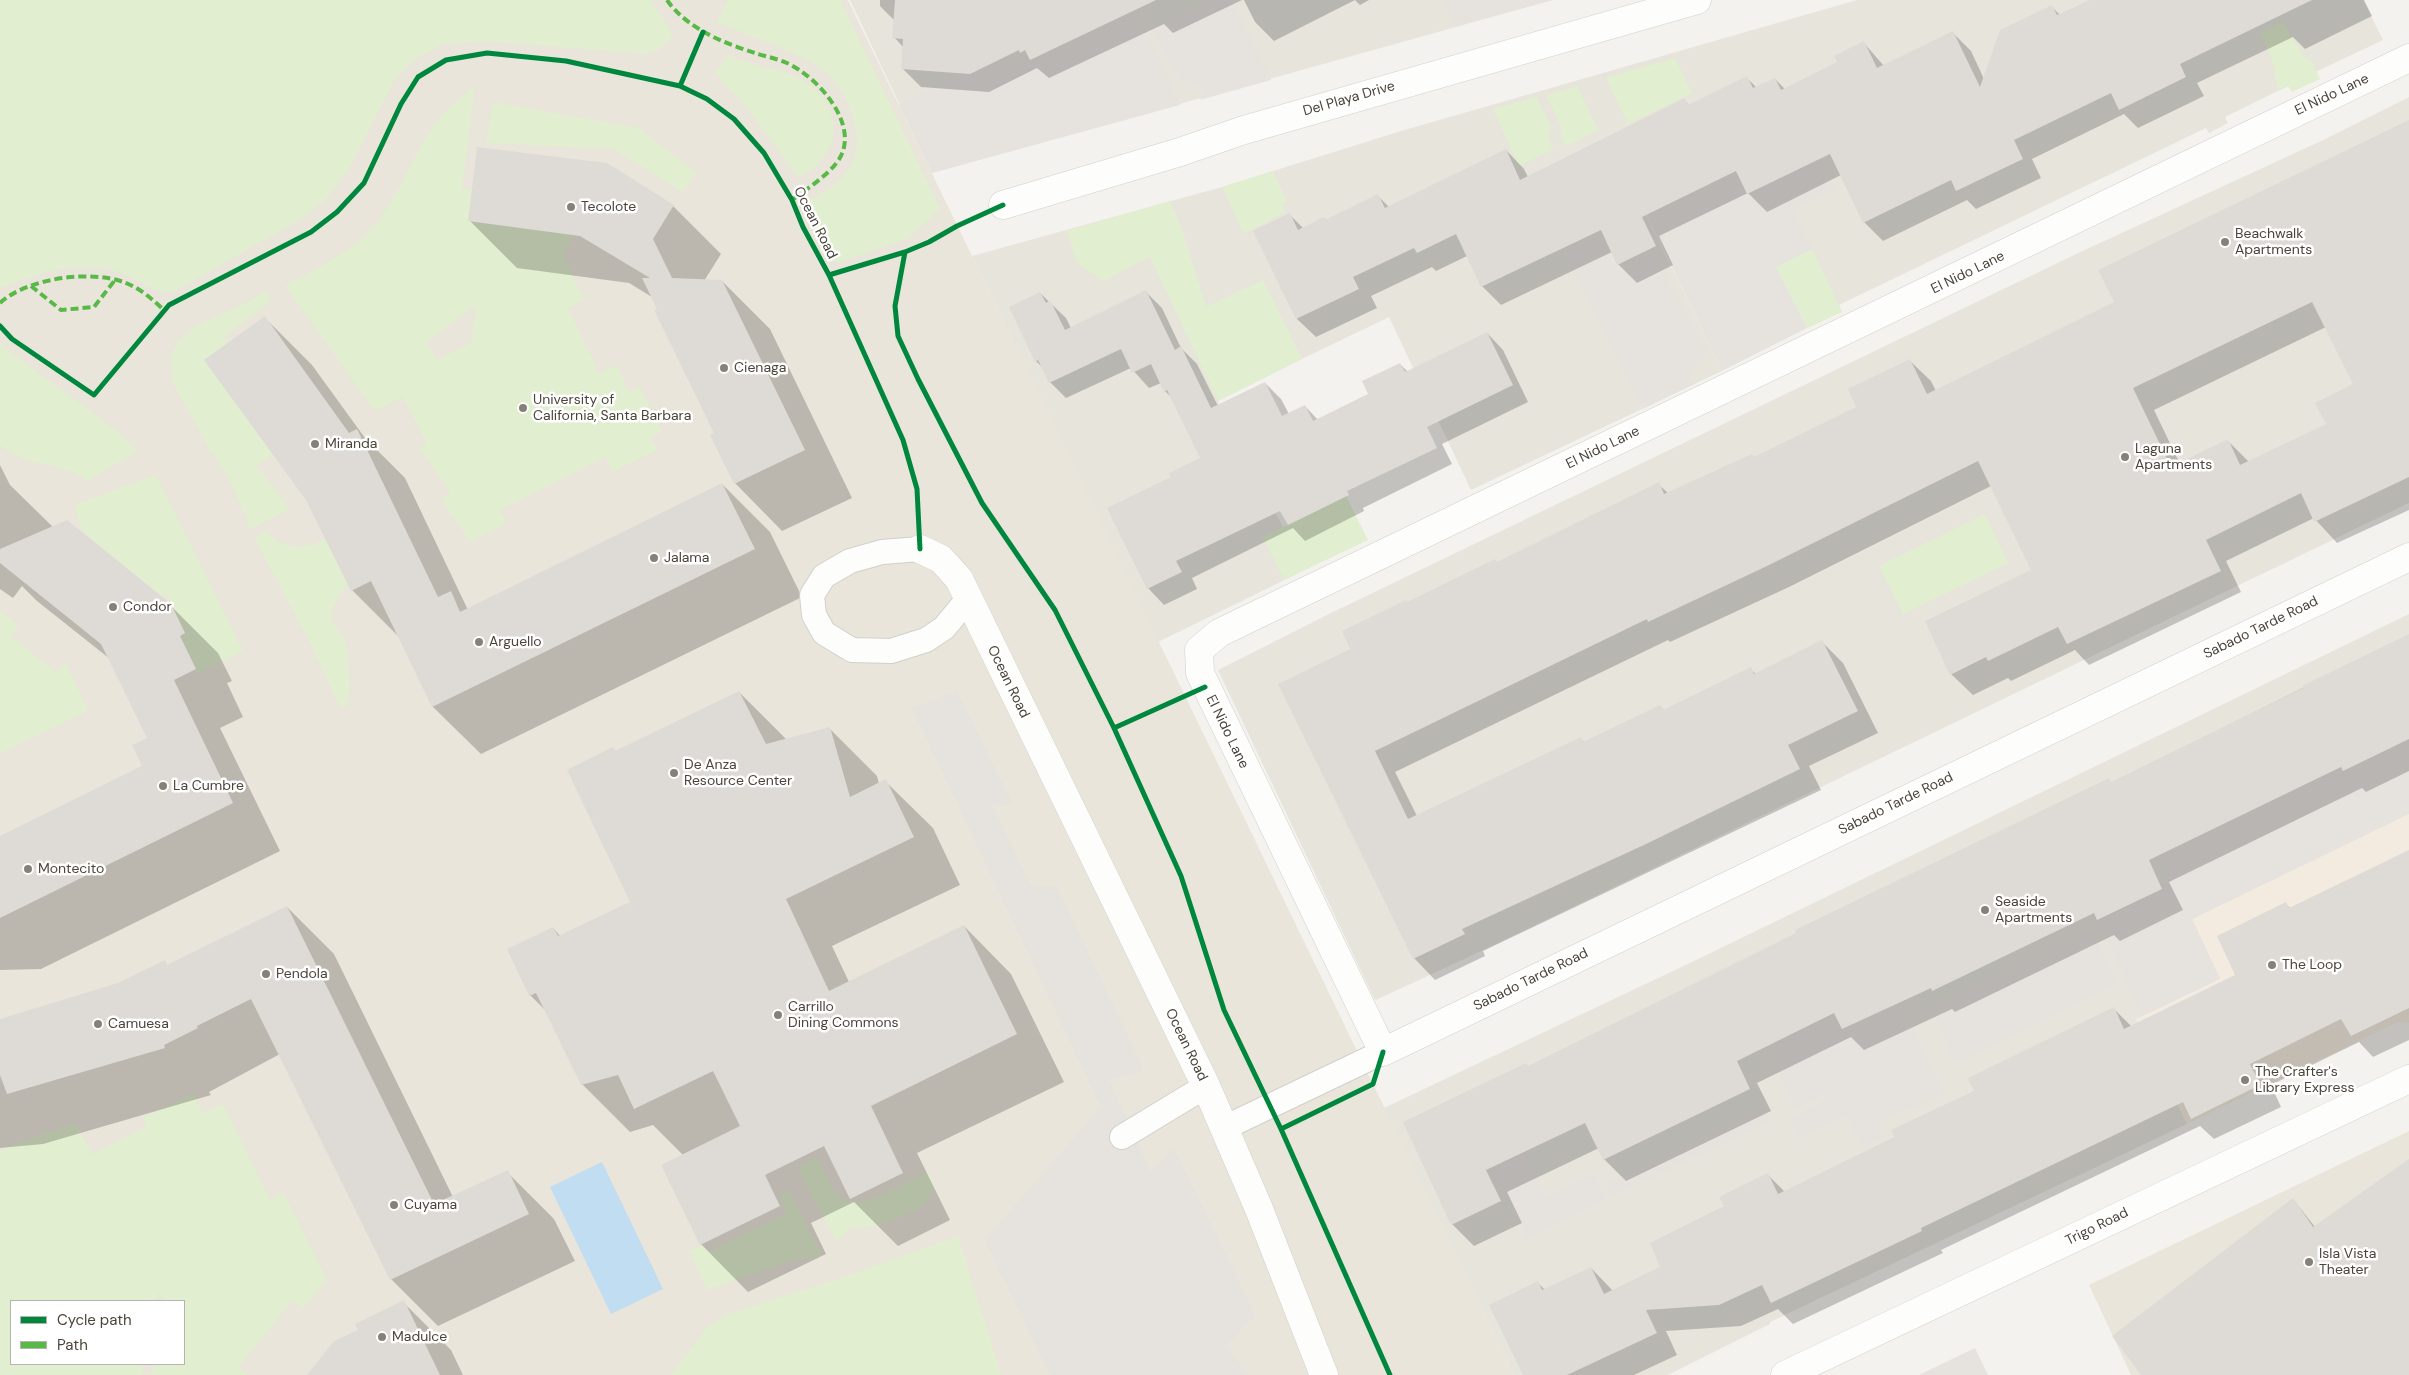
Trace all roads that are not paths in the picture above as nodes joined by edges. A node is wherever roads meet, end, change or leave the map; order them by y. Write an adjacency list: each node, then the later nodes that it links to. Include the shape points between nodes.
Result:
1 (1697, 0): 3 (street, Del Playa Drive, via 1244,130)
2 (2409, 58): 7 (street, El Nido Lane, via 1226,630 1199,650 1200,673 1205,687)
3 (1003, 205)
4 (920, 549): 6 (street, Ocean Road, via 941,559 959,579); 6 (lane, via 882,552 850,561 824,576 812,595 814,616 824,633 852,650 891,651 926,640 944,628)
5 (2409, 556): 7 (street, Sabado Tarde Road)
6 (968, 600): 9 (street, Ocean Road)
7 (1383, 1052): 10 (lane)
8 (2409, 1079): 13 (street, Trigo Road)
9 (1206, 1086): 10 (street, Ocean Road); 11 (lane)
10 (1224, 1128): 12 (street, Ocean Road)
11 (1122, 1137)
12 (1324, 1375)
13 (1785, 1375)

